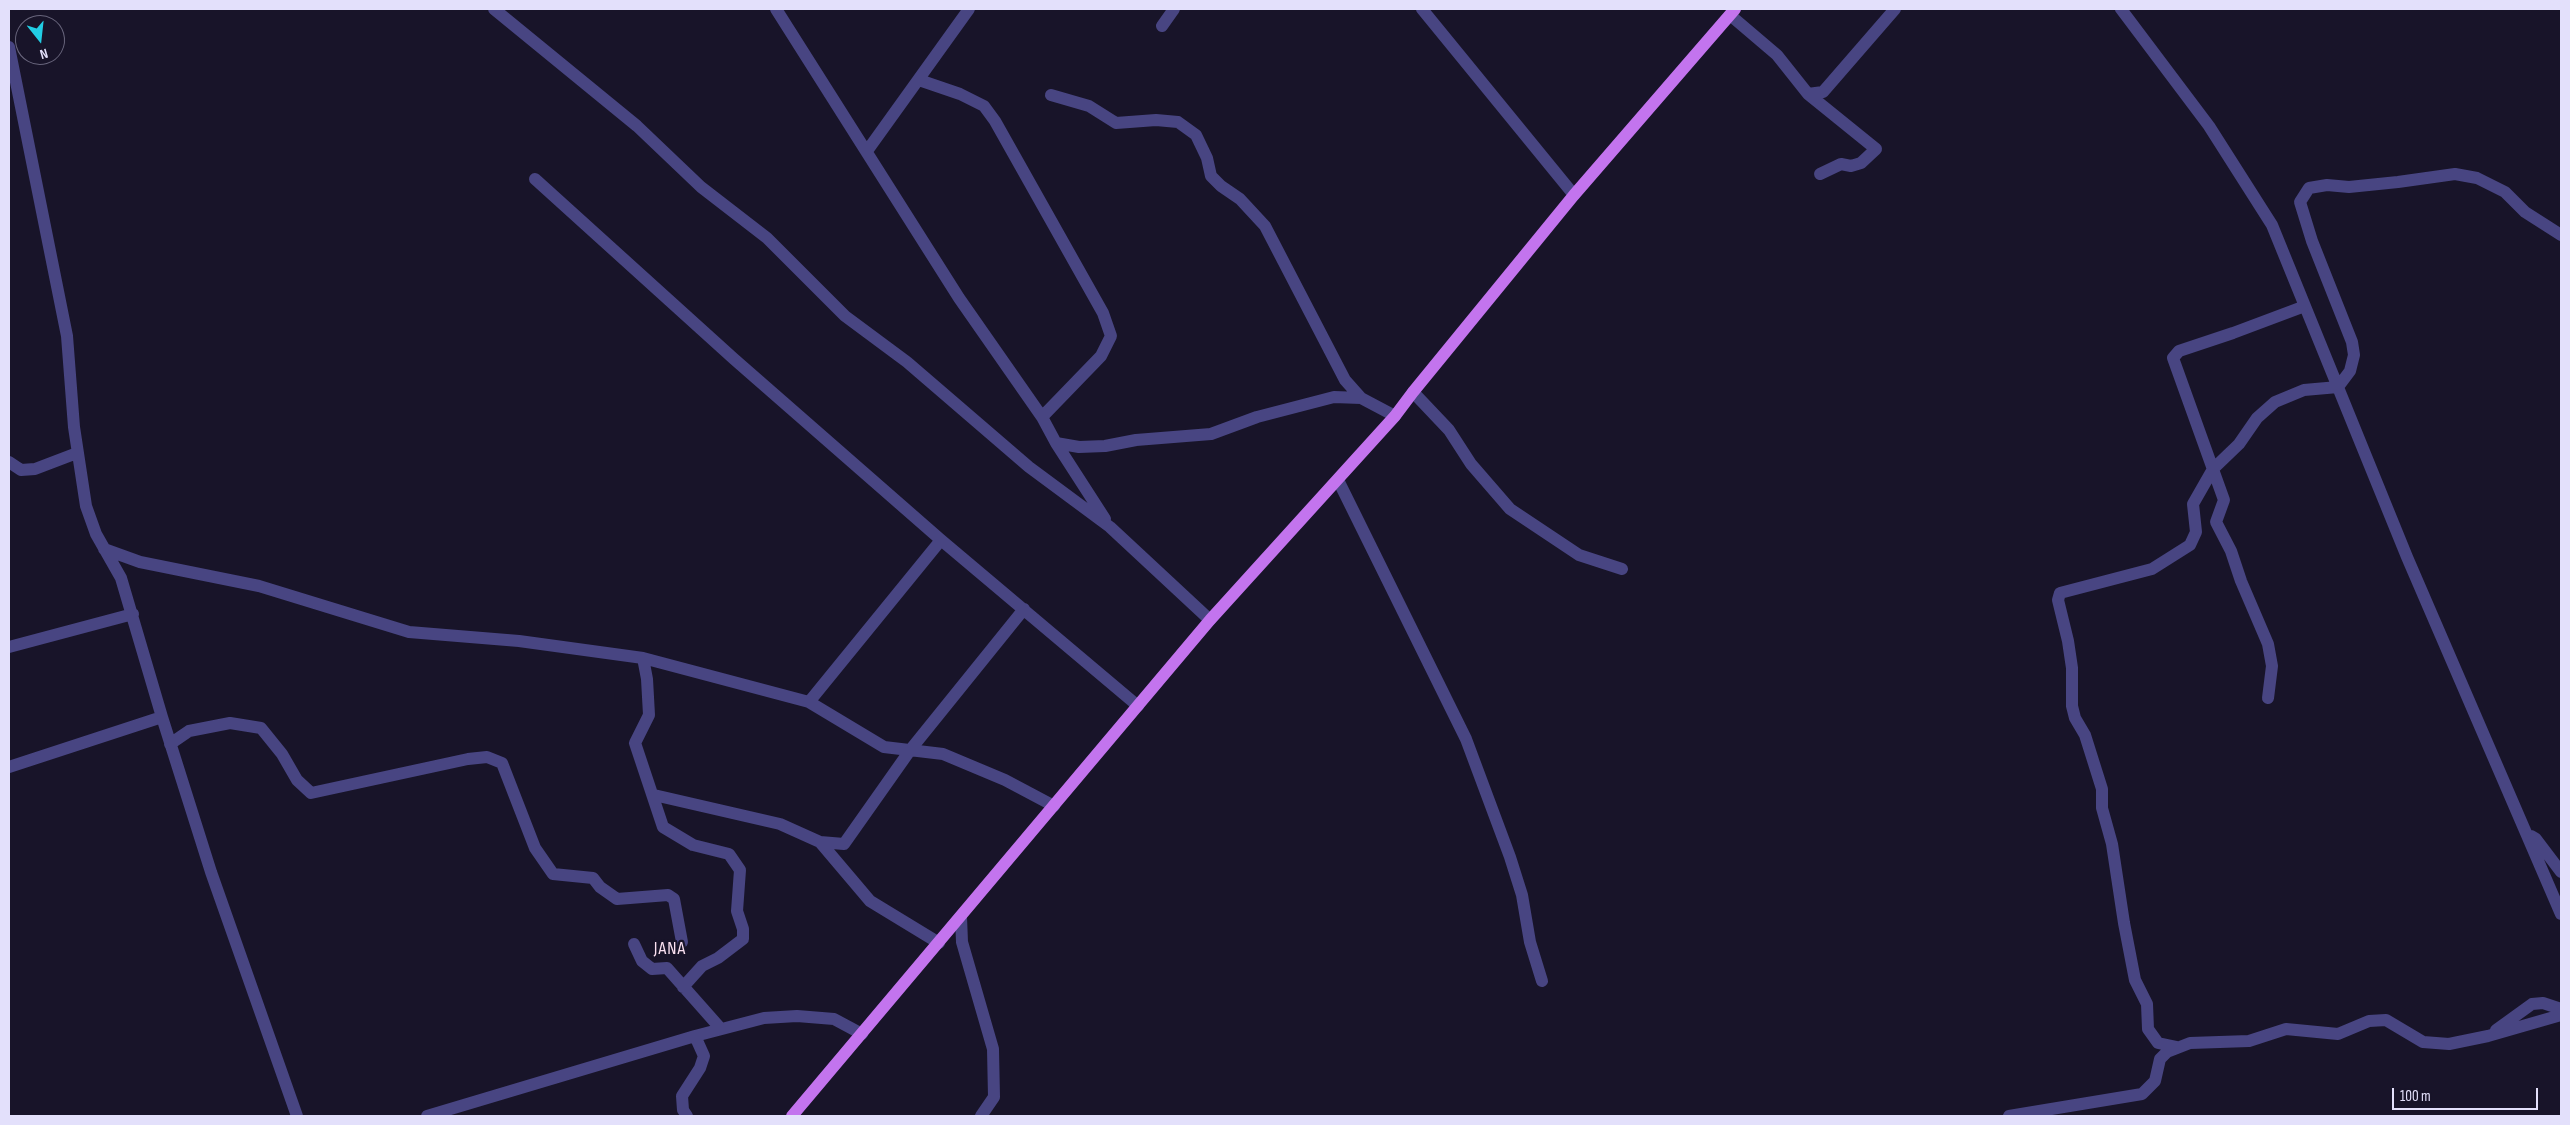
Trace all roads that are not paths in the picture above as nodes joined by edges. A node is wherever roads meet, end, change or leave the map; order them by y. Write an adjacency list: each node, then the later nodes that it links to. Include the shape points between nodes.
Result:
1 (494, 9): 31 (street, via 637,126 701,188 767,238 845,316 907,362 1029,467)
2 (776, 9): 14 (street)
3 (969, 9): 11 (street)
4 (1174, 9): 9 (street)
5 (1422, 9): 17 (street)
6 (1895, 9): 12 (street, via 1823,92)
7 (1732, 12): 12 (street, via 1777,55); 17 (main road)
8 (2125, 13): 19 (street, via 2209,126 2272,225)
9 (1162, 26)
10 (9, 47): 26 (street, via 67,336 67,365)
11 (919, 80): 14 (street); 24 (street, via 984,106 996,121 1104,313 1111,336 1101,356)
12 (1808, 94): 15 (street, via 1876,149 1861,163 1852,166 1841,164)
13 (1051, 95): 22 (street, via 1089,106 1116,124 1156,120 1178,122 1196,135 1211,176 1240,199 1265,226 1345,380)
14 (867, 151): 24 (street, via 959,298)
15 (1820, 174)
16 (535, 179): 32 (street)
17 (1574, 196): 21 (main road)
18 (2561, 235): 20 (street, via 2525,212 2505,192 2477,178 2455,174 2349,187 2327,185 2309,188 2300,202 2312,241 2343,316 2354,355 2350,371)
19 (2305, 306): 20 (street); 28 (street, via 2178,350 2173,358)
20 (2338, 387): 28 (street, via 2304,390 2275,402); 49 (street, via 2407,557)
21 (1413, 392): 23 (main road); 34 (street, via 1449,430 1471,464 1510,509 1579,556)
22 (1361, 398): 23 (street); 25 (street, via 1326,398 1211,434 1105,446 1079,447)
23 (1395, 416): 30 (main road)
24 (1042, 417): 25 (street)
25 (1056, 443): 31 (street)
26 (78, 453): 29 (street, via 35,469); 33 (street, via 86,506)
27 (9, 462): 29 (street)
28 (2213, 469): 40 (street, via 2224,500 2216,522 2268,644 2272,666); 65 (street, via 2193,504 2196,532 2190,545 2152,569 2060,593 2058,600 2072,668 2072,706 2102,788 2102,808 2112,844 2135,980 2146,1004 2148,1029 2158,1043)
29 (15, 471)
30 (1338, 480): 37 (main road); 57 (street, via 1466,739 1522,895 1530,942)
31 (1110, 526): 37 (street)
32 (941, 540): 35 (street); 41 (street)
33 (104, 548): 36 (street, via 121,578); 39 (street, via 140,562 259,586 409,632 518,641)
34 (1622, 569)
35 (1024, 609): 42 (street); 45 (street)
36 (133, 614): 38 (street); 43 (street)
37 (1210, 620): 42 (main road)
38 (9, 647)
39 (643, 658): 41 (street); 47 (street, via 649,715 635,743)
40 (2268, 698)
41 (809, 702): 45 (street, via 884,747)
42 (1138, 706): 48 (main road)
43 (162, 717): 44 (street); 46 (street)
44 (170, 744): 54 (street, via 189,731 230,723 261,728 297,780 311,793 487,757 502,763 535,848 553,874 593,878 617,899 668,895 674,899); 66 (street, via 211,872)
45 (911, 749): 48 (street, via 943,754 1005,780); 50 (street, via 844,844)
46 (9, 767)
47 (654, 795): 50 (street, via 780,824); 58 (street, via 664,827 693,846 729,854 740,870 737,911 743,939 702,966)
48 (1054, 806): 53 (main road)
49 (2528, 834): 51 (street, via 2536,839); 52 (street)
50 (820, 842): 55 (street, via 870,901)
51 (2561, 872)
52 (2561, 914)
53 (961, 917): 55 (main road); 70 (street, via 962,942 993,1049 994,1097)
54 (682, 942)
55 (938, 943): 62 (main road)
56 (634, 944): 58 (street, via 642,961 652,968 667,968)
57 (1542, 981)
58 (683, 987): 61 (street)
59 (2561, 1009): 64 (street, via 2543,1003 2532,1004)
60 (2561, 1015): 64 (street)
61 (721, 1029): 62 (street, via 764,1018 797,1016 834,1019); 63 (street)
62 (862, 1034): 69 (main road)
63 (695, 1036): 67 (street); 68 (street, via 704,1056 682,1096)
64 (2488, 1036): 65 (street, via 2435,1044 2423,1042 2386,1020 2369,1021 2338,1034 2286,1030 2249,1041 2190,1043)
65 (2177, 1047): 71 (street, via 2160,1059 2155,1081 2142,1094)
66 (297, 1116)
67 (427, 1116)
68 (687, 1116)
69 (792, 1116)
70 (982, 1116)
71 (2009, 1116)

